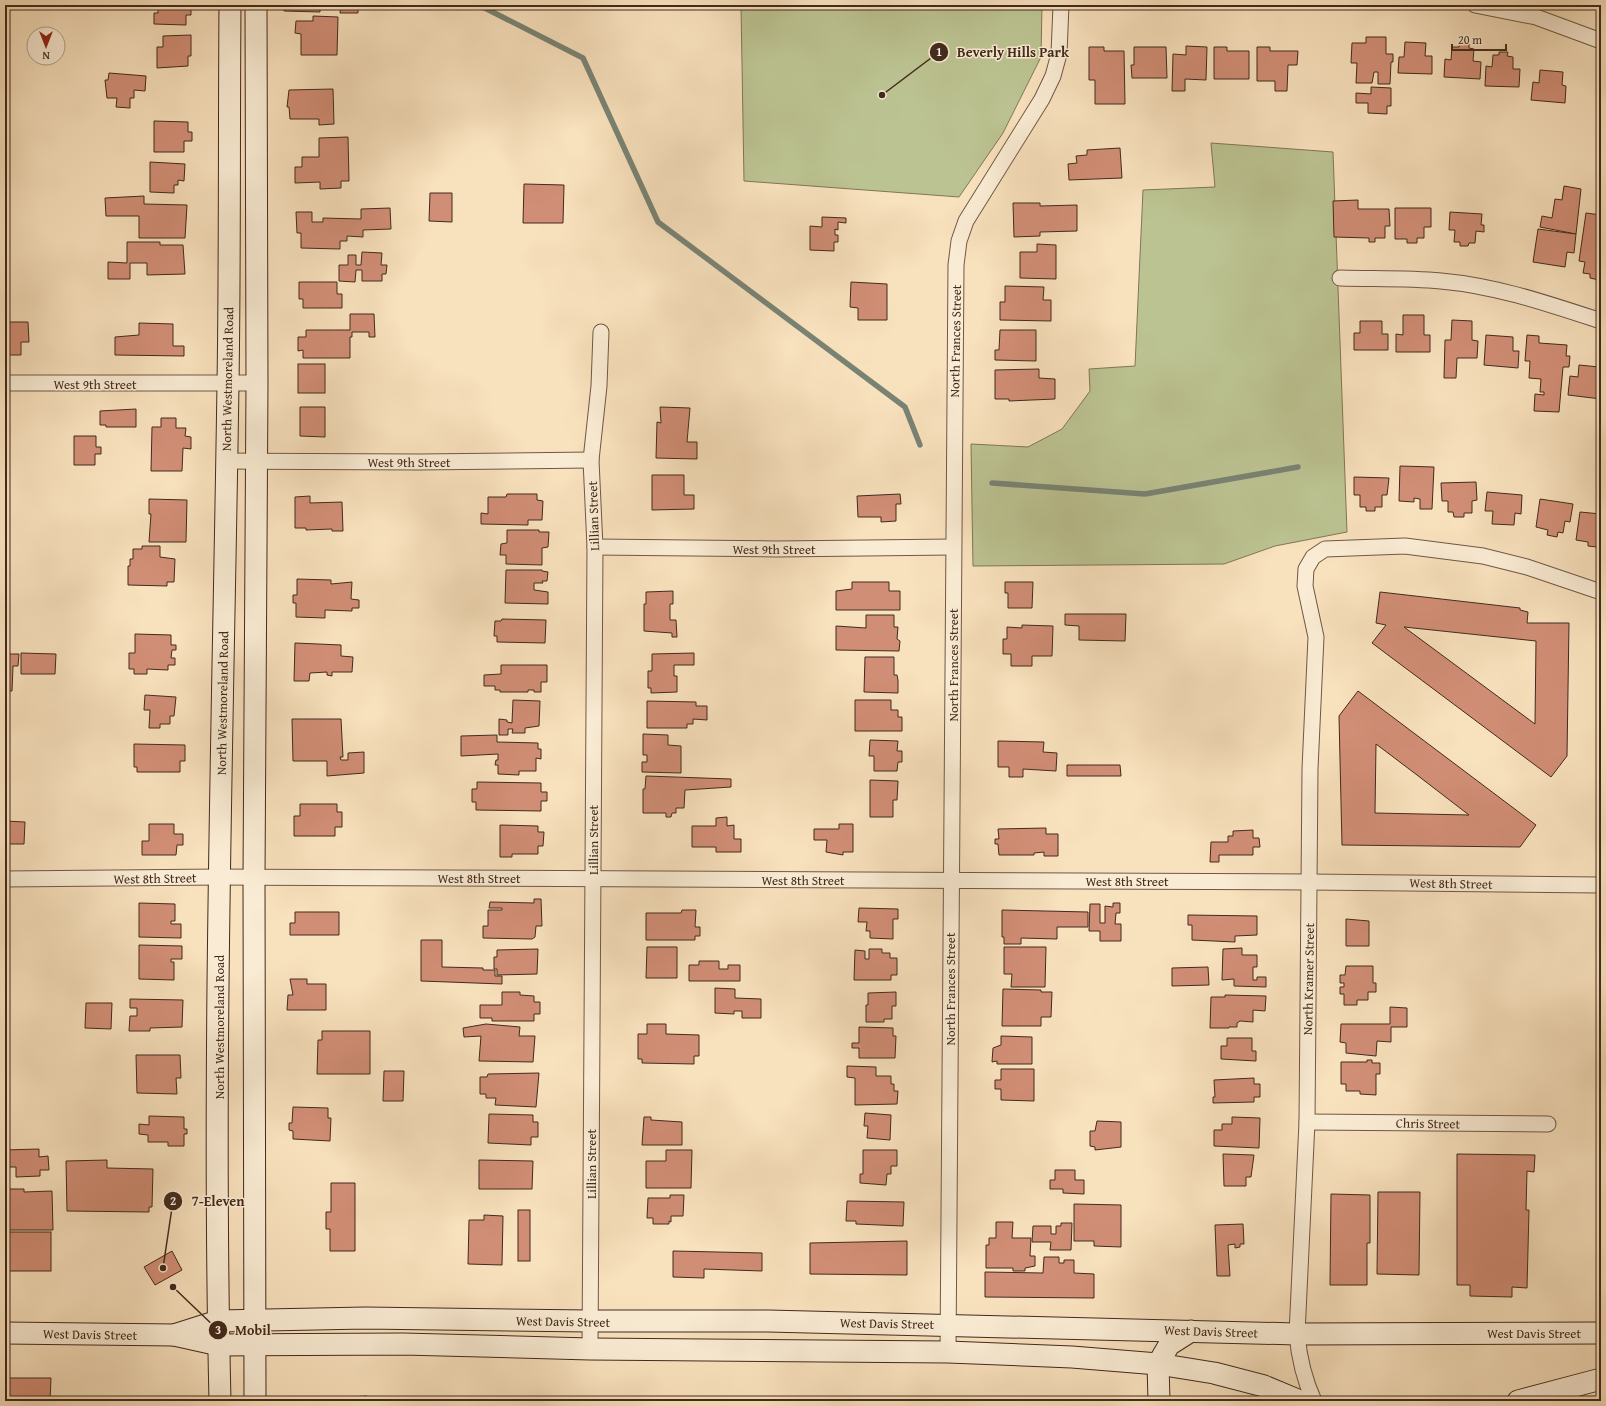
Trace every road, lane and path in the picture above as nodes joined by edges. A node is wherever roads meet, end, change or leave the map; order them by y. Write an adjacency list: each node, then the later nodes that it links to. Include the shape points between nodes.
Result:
1 (230, 5): 10 (main road, North Westmoreland Road)
2 (256, 5): 11 (main road)
3 (1062, 5): 16 (street, North Frances Street, via 1059,54 1053,76 1042,99 966,221 959,241 956,266)
4 (1475, 5): 5 (street, via 1536,17)
5 (1601, 41)
6 (1340, 278): 7 (street, via 1442,281 1494,289 1538,300)
7 (1601, 321)
8 (601, 332): 12 (street, Lillian Street, via 599,386)
9 (5, 383): 10 (street, West 9th Street)
10 (228, 383): 11 (street, West 9th Street); 13 (main road, North Westmoreland Road)
11 (257, 383): 14 (main road)
12 (591, 460): 14 (street, West 9th Street); 15 (street, Lillian Street)
13 (226, 461): 14 (street, West 9th Street); 18 (main road, North Westmoreland Road)
14 (256, 461): 19 (main road)
15 (595, 547): 16 (street, West 9th Street); 21 (street, Lillian Street)
16 (953, 547): 22 (street, North Frances Street)
17 (1601, 592): 23 (street, North Kramer Street, via 1527,566 1444,550 1405,546 1325,549 1313,557 1306,569 1305,586 1316,637 1310,769)
18 (220, 877): 19 (street, West 8th Street); 20 (street, West 8th Street); 28 (main road, North Westmoreland Road)
19 (254, 878): 21 (street, West 8th Street); 27 (main road)
20 (5, 879)
21 (593, 879): 22 (street, West 8th Street); 29 (street, Lillian Street)
22 (951, 880): 23 (street, West 8th Street); 30 (street, North Frances Street)
23 (1310, 882): 24 (street, West 8th Street); 25 (street, North Kramer Street)
24 (1601, 885)
25 (1307, 1122): 26 (street, Chris Street); 34 (street, North Kramer Street)
26 (1548, 1124)
27 (254, 1320): 28 (main road, West Davis Street); 29 (main road, West Davis Street, via 365,1318); 37 (main road)
28 (218, 1321): 35 (main road, West Davis Street); 36 (main road, North Westmoreland Road)
29 (589, 1321): 30 (main road, West Davis Street); 38 (street, Lillian Street)
30 (948, 1325): 31 (main road, West Davis Street); 39 (street, North Frances Street)
31 (1191, 1331): 34 (main road, West Davis Street); 40 (main road, via 1169,1345)
32 (5, 1333): 35 (main road, West Davis Street)
33 (1601, 1333): 34 (main road, West Davis Street)
34 (1297, 1334): 46 (street, North Kramer Street, via 1300,1362)
35 (174, 1335): 36 (main road, West Davis Street)
36 (219, 1345): 37 (main road, West Davis Street); 42 (main road, North Westmoreland Road)
37 (254, 1345): 38 (main road, West Davis Street, via 404,1344); 43 (main road)
38 (590, 1349): 39 (main road, West Davis Street)
39 (948, 1352): 40 (main road, West Davis Street, via 1072,1357)
40 (1158, 1364): 44 (main road); 45 (main road, West Davis Street, via 1221,1375 1264,1386)
41 (1601, 1379): 47 (main road)
42 (220, 1401)
43 (255, 1401)
44 (1159, 1401)
45 (1300, 1401)
46 (1314, 1401)
47 (1518, 1401)

